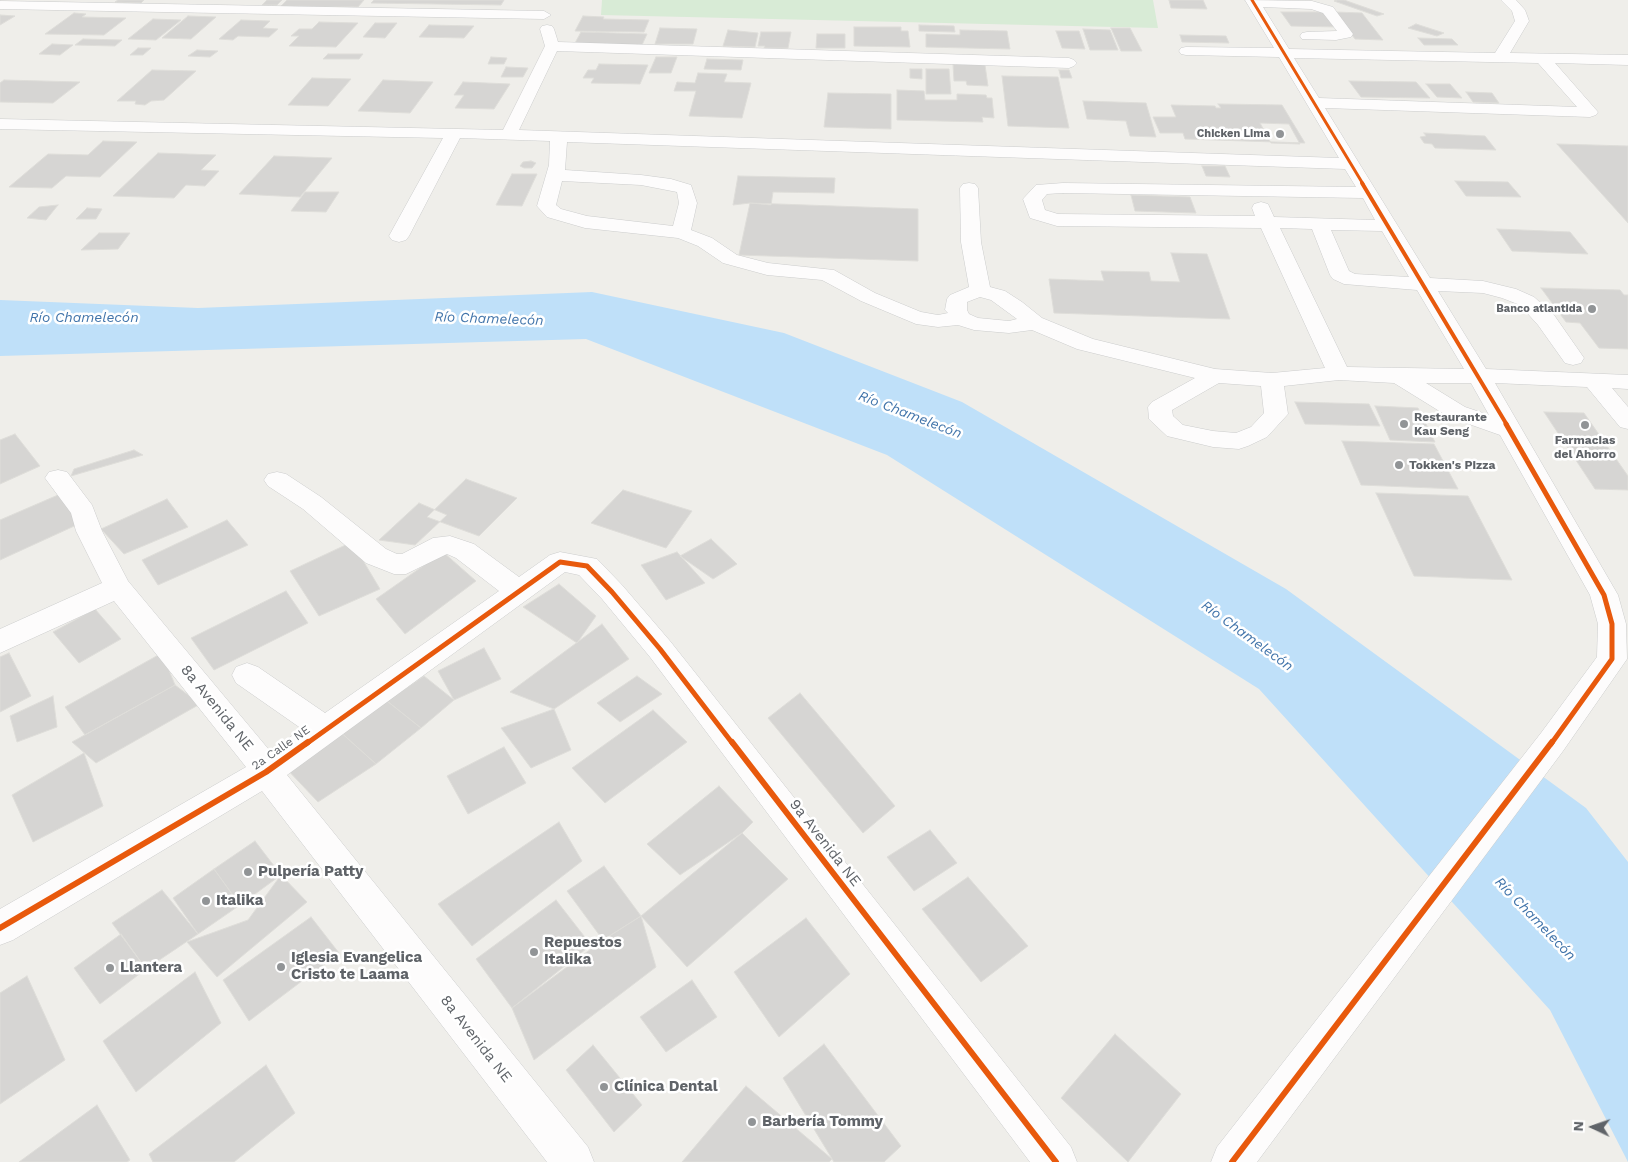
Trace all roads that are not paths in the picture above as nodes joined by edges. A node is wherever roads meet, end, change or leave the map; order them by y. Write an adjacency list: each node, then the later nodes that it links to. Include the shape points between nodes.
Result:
1 (551, 0): 5 (street)
2 (1508, 0): 10 (street, via 1522,20)
3 (1253, 1): 6 (street); 6 (street, via 1312,5 1328,10 1346,34)
4 (0, 5): 5 (street)
5 (544, 15): 7 (street)
6 (1274, 35): 9 (street)
7 (552, 46): 13 (street); 17 (street)
8 (1186, 51): 9 (street)
9 (1284, 52): 10 (street); 14 (street)
10 (1499, 58): 11 (street)
11 (1543, 59): 12 (street); 14 (street, via 1590,112)
12 (1628, 60)
13 (1069, 63)
14 (1315, 102): 20 (street)
15 (0, 124): 16 (street)
16 (454, 133): 17 (street); 29 (street)
17 (509, 134): 18 (street)
18 (558, 136): 19 (street); 21 (street)
19 (1239, 162): 20 (street); 23 (street)
20 (1352, 164): 24 (street)
21 (555, 175): 28 (street, via 546,206 554,213 585,222); 28 (street, via 641,180 685,189 688,202)
22 (969, 188): 30 (street, via 971,242)
23 (1253, 191): 24 (street); 25 (street); 25 (street, via 1063,188 1042,189 1032,198 1037,214 1057,220)
24 (1369, 193): 27 (street)
25 (1268, 222): 26 (street); 35 (street)
26 (1319, 224): 27 (street); 31 (street, via 1340,275 1351,280)
27 (1389, 226): 31 (street)
28 (681, 233): 32 (street, via 705,242 730,259 767,269 827,274 868,298 916,318 938,321)
29 (399, 236)
30 (980, 291): 32 (street, via 957,299 956,310); 33 (street, via 1002,297)
31 (1428, 291): 34 (street, via 1492,298 1501,298 1509,293 1527,301 1546,320); 38 (street)
32 (961, 318): 33 (street, via 994,327)
33 (1034, 323): 36 (street, via 1085,344)
34 (1573, 358)
35 (1339, 373): 37 (street); 39 (street)
36 (1215, 376): 39 (street); 39 (street, via 1160,407 1161,419 1174,432 1212,440 1239,441 1259,432 1276,414)
37 (1398, 376): 38 (street); 43 (street, via 1457,412)
38 (1479, 376): 40 (street); 43 (street)
39 (1272, 380)
40 (1594, 381): 41 (street); 42 (street)
41 (1628, 382)
42 (1628, 422)
43 (1511, 430): 56 (street, via 1604,595 1612,624 1612,658 1552,742)
44 (58, 478): 47 (street, 8a Avenida NE, via 83,511 89,531)
45 (278, 480): 48 (street, via 312,503 376,556 394,564 406,564 442,545 450,545 465,551)
46 (560, 562): 48 (street, 2a Calle NE); 55 (street, 9a Avenida NE, via 587,566 654,642)
47 (118, 587): 49 (street); 52 (street, 8a Avenida NE)
48 (518, 591): 51 (street, 2a Calle NE)
49 (0, 642)
50 (246, 675): 51 (street)
51 (325, 730): 52 (street, 2a Calle NE)
52 (266, 772): 53 (street, 2a Calle NE); 54 (street, 8a Avenida NE)
53 (0, 928)
54 (572, 1162)
55 (1056, 1162)
56 (1232, 1162)

